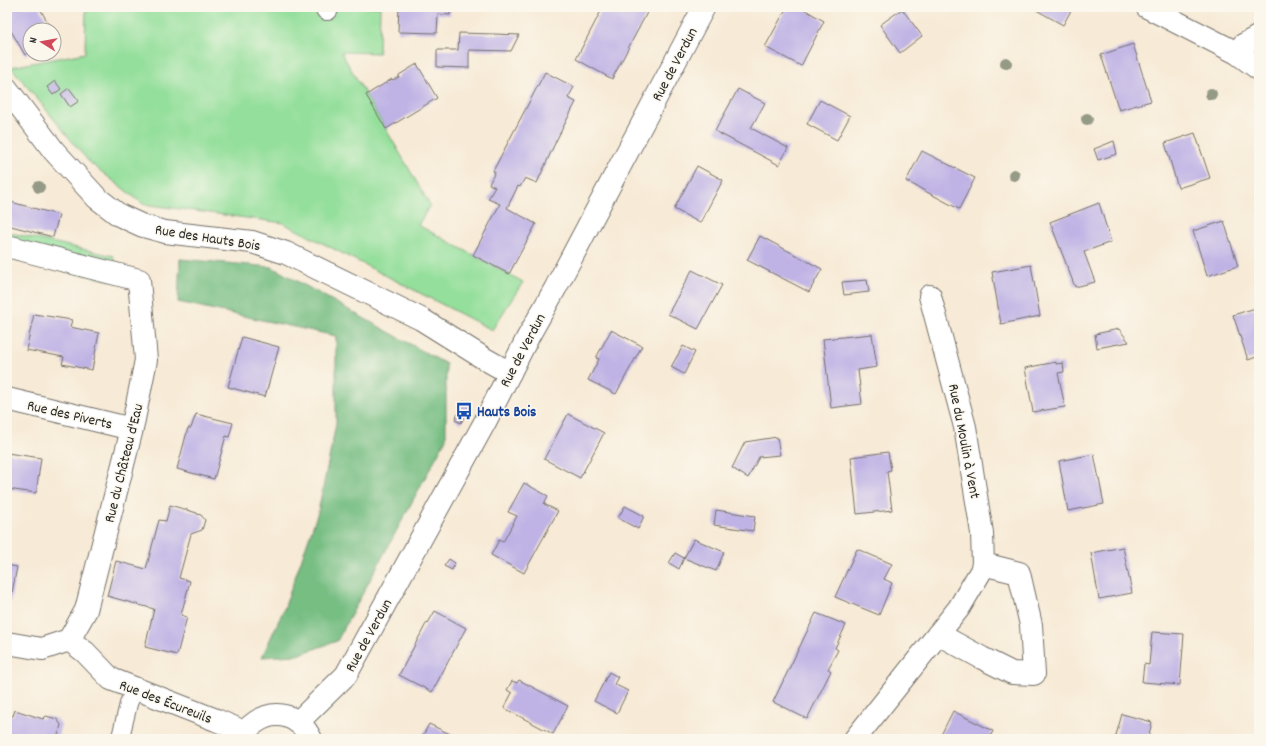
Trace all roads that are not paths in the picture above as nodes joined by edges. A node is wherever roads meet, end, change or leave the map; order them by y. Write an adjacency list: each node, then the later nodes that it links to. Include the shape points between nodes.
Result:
1 (704, 7): 9 (street, Rue de Verdun)
2 (1147, 7): 4 (street)
3 (1259, 36): 4 (street, via 1243,45)
4 (1237, 54): 5 (street)
5 (1259, 68)
6 (7, 89): 9 (street, Rue des Hauts Bois, via 54,151 96,198 119,215 165,232 252,242 286,253 421,319)
7 (7, 246): 11 (street, Rue du Château d'Eau, via 139,280 146,360)
8 (930, 296): 12 (street, Rue du Moulin à Vent, via 965,427 982,532)
9 (510, 373): 17 (street, Rue de Verdun, via 346,675)
10 (7, 399): 11 (street, Rue des Piverts)
11 (132, 429): 14 (street, Rue du Château d'Eau, via 86,610)
12 (983, 564): 13 (street, Rue du Moulin à Vent, via 959,608); 13 (street, via 1019,573 1031,624 1034,674 1012,673)
13 (938, 634): 20 (street, Rue du Moulin à Vent)
14 (69, 640): 15 (street, via 42,649); 16 (street, Rue des Écureuils, via 85,652 111,679)
15 (7, 643)
16 (136, 689): 18 (street, Rue des Écureuils, via 235,728); 19 (lane, via 129,702)
17 (305, 731): 18 (street, via 288,716 274,715 251,724)
18 (243, 737)
19 (120, 739)
20 (855, 739)

